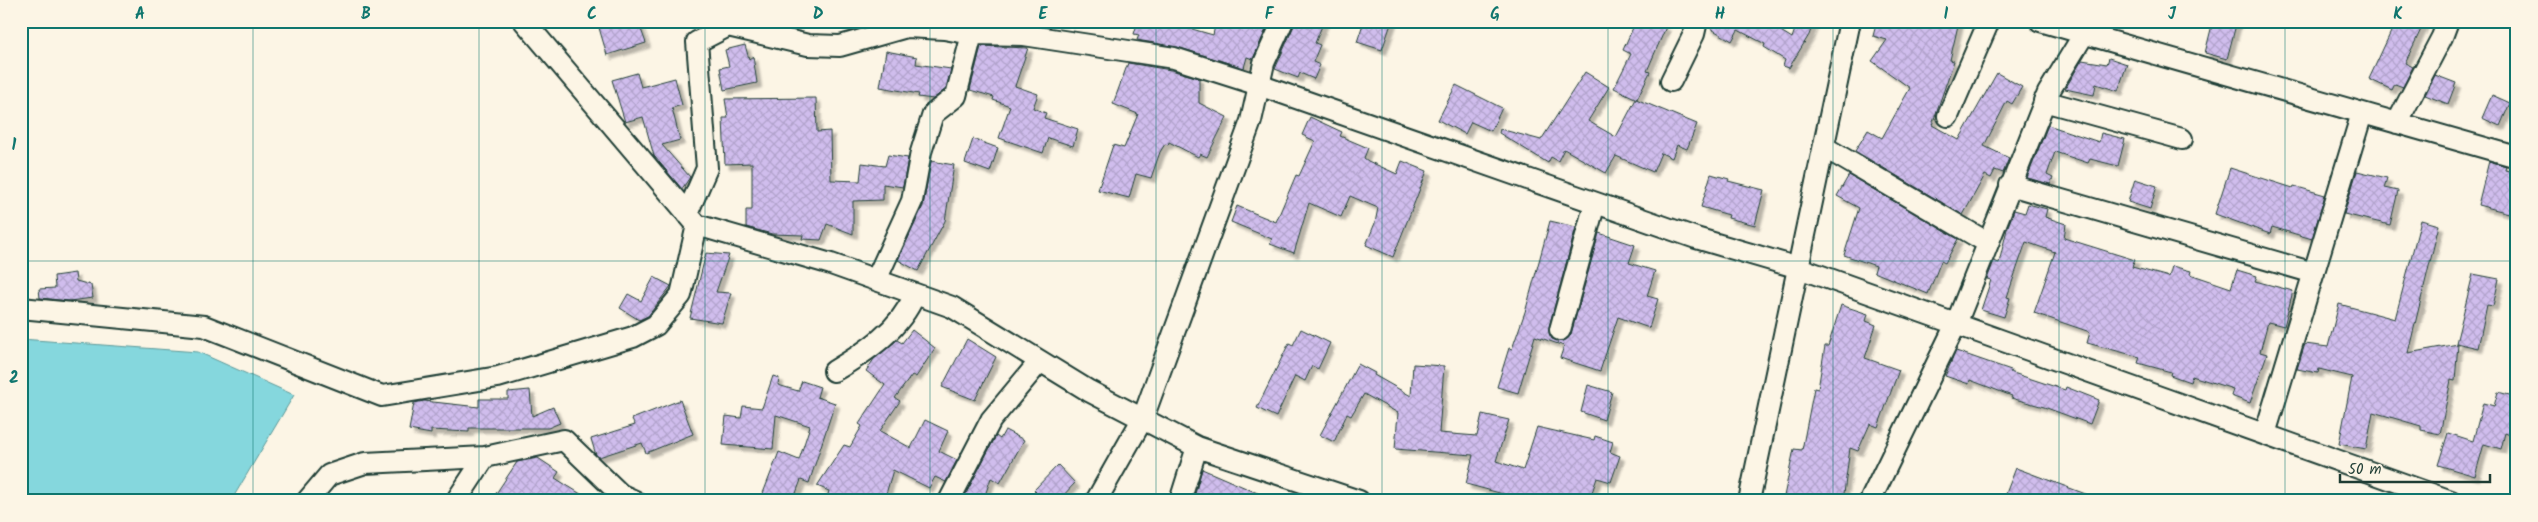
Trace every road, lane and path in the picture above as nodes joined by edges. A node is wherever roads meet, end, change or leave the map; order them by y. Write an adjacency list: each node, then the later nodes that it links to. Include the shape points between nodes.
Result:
1 (524, 21): 22 (street)
2 (1283, 21): 12 (street, via 1264,63)
3 (1697, 21): 11 (street)
4 (1850, 21): 18 (street)
5 (1989, 21): 15 (street)
6 (2040, 21): 9 (street)
7 (2448, 21): 16 (street)
8 (1024, 28): 10 (street); 12 (street, via 1174,58)
9 (2086, 28): 13 (street); 14 (street)
10 (972, 34): 22 (street, via 907,27 840,46 808,44 728,26 697,42 708,168); 26 (street, via 956,96 933,114 921,152 912,201)
11 (1671, 81)
12 (1260, 85): 21 (street); 33 (street, via 1251,122)
13 (2044, 101): 17 (street); 20 (street)
14 (2362, 113): 16 (street); 25 (street)
15 (1948, 116)
16 (2397, 123): 19 (street)
17 (2182, 139)
18 (1824, 147): 23 (street); 24 (street)
19 (2517, 157)
20 (2010, 184): 23 (street); 25 (street)
21 (1594, 203): 24 (street); 30 (street)
22 (692, 220): 26 (street); 28 (street, via 681,295 656,324 641,333 498,377 382,396 204,326)
23 (1988, 243): 29 (street)
24 (1798, 268): 29 (street); 44 (street)
25 (2314, 273): 34 (street)
26 (876, 280): 27 (street)
27 (914, 294): 31 (street, via 952,307); 32 (street, via 909,308 880,340)
28 (21, 308)
29 (1956, 324): 34 (street); 45 (street)
30 (1560, 330)
31 (1040, 361): 33 (street, via 1089,391); 40 (street, via 991,420)
32 (834, 371)
33 (1143, 418): 35 (street); 41 (street)
34 (2265, 434): 46 (street)
35 (1197, 446): 42 (street); 43 (street)
36 (485, 457): 37 (street, via 564,440); 38 (street, via 365,463 329,476); 39 (street)
37 (624, 498)
38 (307, 501)
39 (456, 501)
40 (949, 501)
41 (1096, 501)
42 (1180, 501)
43 (1359, 501)
44 (1749, 501)
45 (1870, 501)
46 (2451, 501)

